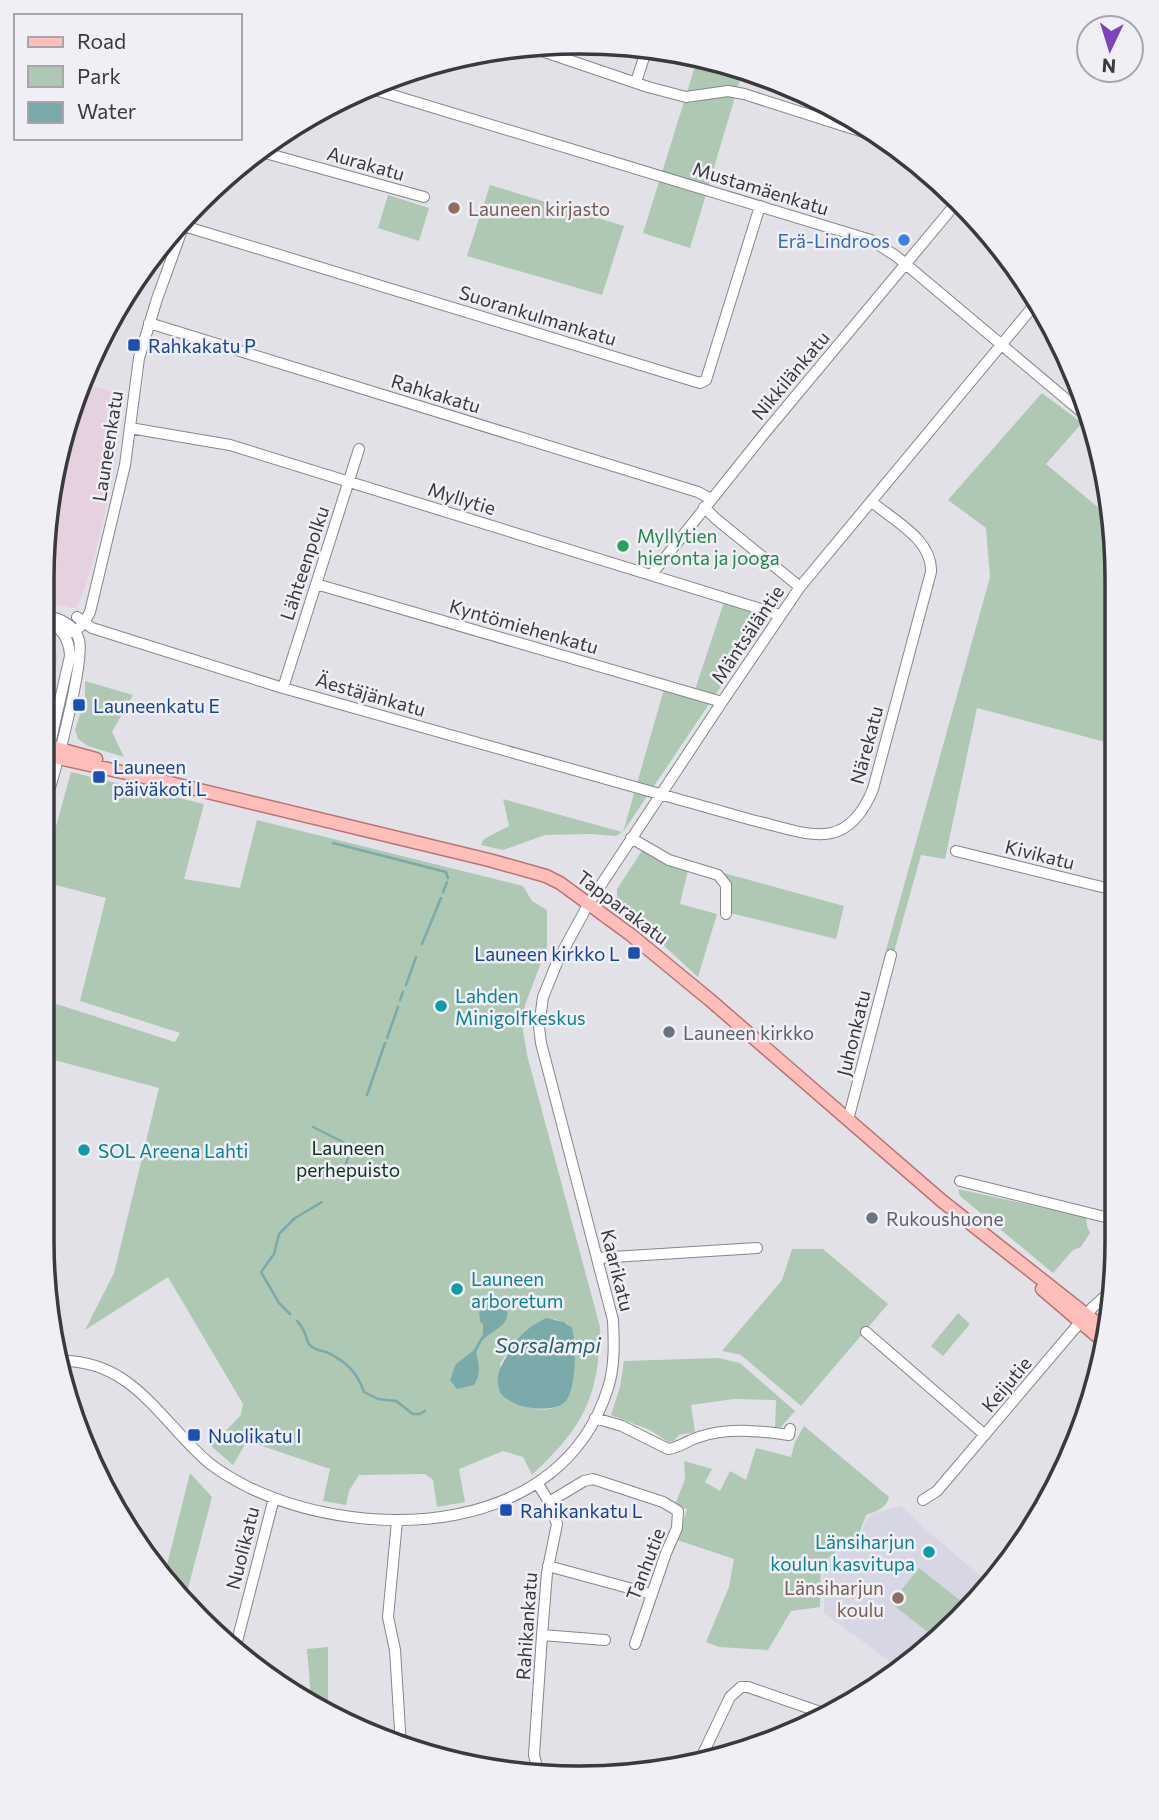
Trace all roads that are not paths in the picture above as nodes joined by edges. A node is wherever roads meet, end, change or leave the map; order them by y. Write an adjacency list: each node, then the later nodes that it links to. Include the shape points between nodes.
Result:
1 (554, 55): 3 (street)
2 (644, 58): 3 (street)
3 (636, 82): 5 (street, via 686,97 728,91 744,94)
4 (383, 92): 8 (street, Mustamäenkatu)
5 (843, 126)
6 (272, 155): 7 (street, Aurakatu)
7 (424, 197)
8 (760, 206): 10 (street, Suorankulmankatu, via 706,380 700,383); 12 (street, Mustamäenkatu, via 871,240)
9 (952, 209): 12 (street, Nikkilänkatu)
10 (190, 228)
11 (179, 241): 14 (street, Launeenkatu)
12 (905, 264): 15 (street, Mustamäenkatu); 21 (street, Nikkilänkatu)
13 (1030, 310): 15 (street, Mäntsäläntie)
14 (149, 323): 17 (street, Launeenkatu, via 139,358); 21 (street, Rahkakatu, via 698,492)
15 (1001, 345): 16 (street, Mustamäenkatu); 20 (street, Mäntsäläntie)
16 (1076, 407)
17 (130, 428): 19 (street, Myllytie, via 230,445); 26 (street, Launeenkatu, via 110,532 91,603)
18 (359, 449): 19 (street, Lähteenpolku)
19 (348, 481): 22 (street, Myllytie); 23 (street, Lähteenpolku)
20 (872, 502): 24 (street, Mäntsäläntie); 33 (street, Närekatu, via 922,544 932,564 866,808 846,828 811,834)
21 (708, 503): 22 (street, Nikkilänkatu); 24 (street, Rahkakatu, via 716,519)
22 (652, 574): 25 (street, Myllytie)
23 (316, 583): 29 (street, Lähteenpolku); 30 (street, Kyntömiehenkatu)
24 (800, 587): 25 (street, Mäntsäläntie)
25 (780, 615): 30 (street, Mäntsäläntie)
26 (81, 620): 28 (street, Launeenkatu); 29 (street, Äestäjänkatu, via 97,630)
27 (54, 623): 28 (street)
28 (70, 630): 31 (street, via 79,642 79,659)
29 (283, 688): 33 (street, Äestäjänkatu)
30 (722, 702): 33 (street, Mäntsäläntie)
31 (54, 741)
32 (54, 755): 37 (main road, Tapparakatu, via 116,764 138,775 534,873 560,883)
33 (661, 793): 34 (street, Mäntsäläntie)
34 (631, 838): 37 (street, Mäntsäläntie); 38 (street, via 670,860 722,878)
35 (957, 851): 36 (street, Kivikatu)
36 (1105, 888)
37 (589, 903): 40 (main road, Tapparakatu); 44 (street, Kaarikatu, via 546,985 539,1027)
38 (726, 914)
39 (891, 955): 40 (street, Juhonkatu)
40 (848, 1120): 46 (main road, Tapparakatu)
41 (960, 1181): 42 (street)
42 (1105, 1217)
43 (757, 1248): 44 (street)
44 (597, 1258): 51 (street, Kaarikatu, via 613,1320 614,1350 608,1387)
45 (1101, 1300): 46 (street, Keijutie)
46 (1084, 1318): 47 (main road, Tapparakatu); 49 (main road, Tapparakatu); 53 (street, Keijutie)
47 (1098, 1326)
48 (866, 1332): 53 (street)
49 (1096, 1333)
50 (68, 1361): 55 (street, Kaarikatu, via 113,1372 209,1462 230,1478)
51 (595, 1418): 52 (street, via 668,1449 718,1433 789,1435); 54 (street, Kaarikatu, via 564,1462)
52 (790, 1429)
53 (985, 1435): 56 (street, Keijutie, via 937,1492)
54 (538, 1484): 57 (street, Rahikankatu); 58 (street, Kaarikatu, via 484,1508 448,1517)
55 (274, 1498): 58 (street, Kaarikatu, via 331,1513); 62 (street, Nuolikatu)
56 (923, 1500)
57 (549, 1502): 59 (street, Rahikankatu, via 557,1524); 60 (street, Tanhutie, via 593,1479 678,1511 677,1528)
58 (397, 1521): 66 (street, via 388,1617 395,1650)
59 (548, 1566): 60 (street); 61 (street, Rahikankatu)
60 (651, 1594): 64 (street, Tanhutie)
61 (542, 1635): 63 (street); 68 (street, Rahikankatu)
62 (238, 1639)
63 (605, 1640)
64 (635, 1644)
65 (815, 1710): 67 (street, via 741,1687 730,1697)
66 (400, 1734)
67 (704, 1751)
68 (537, 1764)

